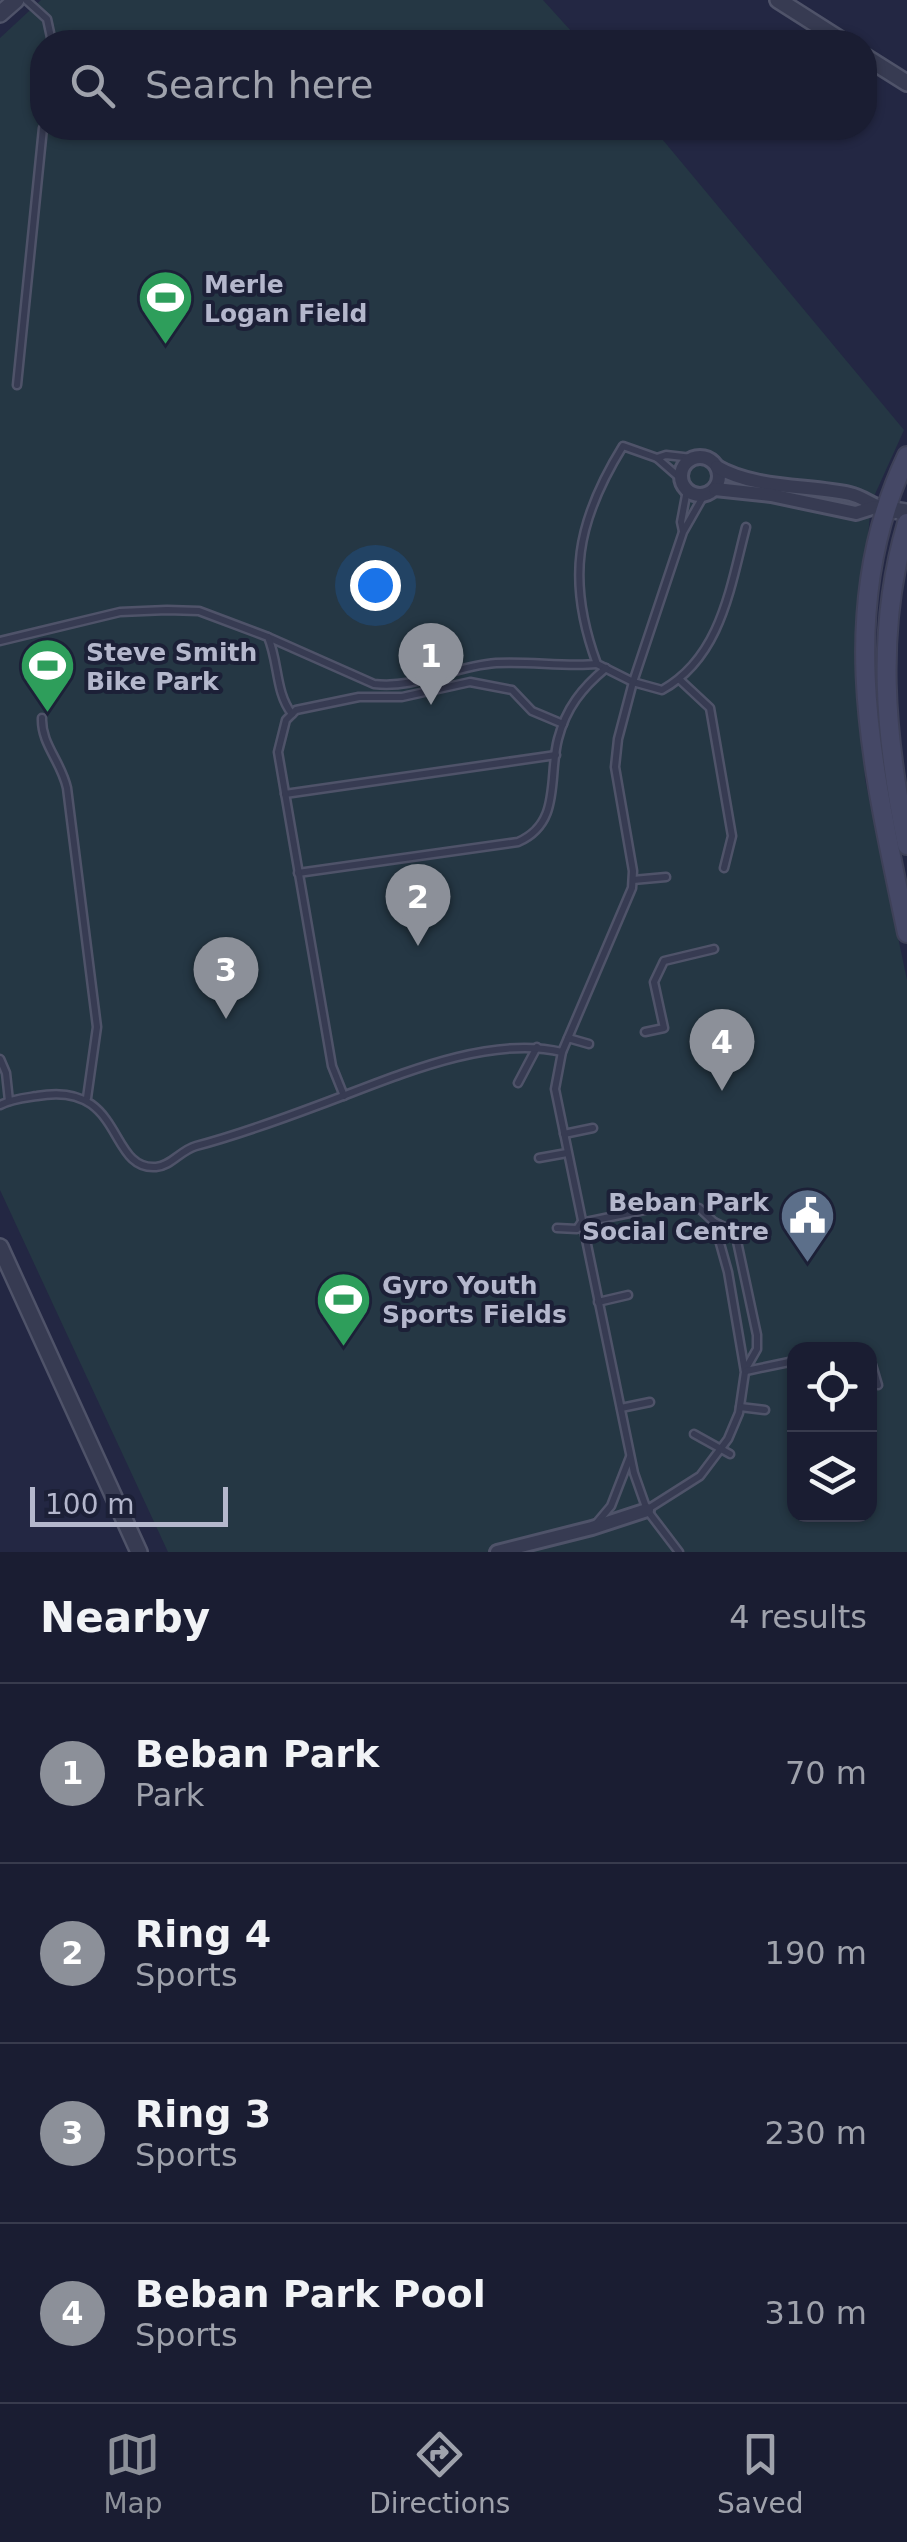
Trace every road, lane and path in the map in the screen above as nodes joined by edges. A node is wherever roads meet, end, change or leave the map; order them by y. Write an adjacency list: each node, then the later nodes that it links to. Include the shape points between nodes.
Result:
1 (16, 0): 4 (street)
2 (26, 0): 5 (lane)
3 (778, 0): 6 (street)
4 (0, 14)
5 (49, 30)
6 (825, 30)
7 (877, 64): 8 (street)
8 (907, 83)
9 (42, 140): 10 (lane)
10 (17, 385)
11 (907, 456): 17 (main road)
12 (657, 458): 13 (lane); 15 (lane); 24 (lane, via 623,446 602,479 579,549 583,625)
13 (692, 458): 14 (street, via 705,457); 15 (street, via 683,468)
14 (717, 467): 16 (street, via 720,476); 17 (street, via 740,477 856,495)
15 (684, 484): 16 (street); 21 (lane)
16 (709, 492): 17 (street, via 770,495 856,513); 21 (lane)
17 (881, 508): 18 (street); 37 (main road, via 864,688)
18 (907, 512)
19 (907, 523): 32 (main road, via 889,606 885,698)
20 (746, 527): 25 (lane, via 722,621)
21 (683, 532): 26 (lane)
22 (268, 638): 23 (lane, via 199,611 167,610 120,612); 24 (lane, via 391,686 495,663); 27 (lane)
23 (0, 641)
24 (602, 666): 26 (lane); 29 (lane, via 580,690)
25 (680, 680): 26 (lane, via 662,690); 33 (lane, via 710,708 732,836)
26 (633, 682): 36 (lane, via 616,768)
27 (292, 714): 29 (lane, via 470,682 512,690 532,710); 31 (lane, via 278,752)
28 (42, 718): 47 (lane, via 42,734 67,788 97,1027)
29 (564, 724): 30 (lane)
30 (556, 755): 31 (lane); 34 (lane, via 550,805 533,836)
31 (285, 794): 34 (lane)
32 (907, 846)
33 (724, 868)
34 (298, 874): 46 (lane, via 332,1066)
35 (666, 877): 36 (lane)
36 (632, 880): 40 (lane)
37 (907, 933)
38 (714, 949): 39 (lane, via 664,961 654,982 664,1028)
39 (645, 1032)
40 (568, 1038): 41 (lane); 43 (lane)
41 (588, 1044)
42 (538, 1046): 43 (lane); 45 (lane); 46 (lane, via 435,1061)
43 (562, 1052): 51 (lane, via 555,1090)
44 (0, 1059): 48 (lane)
45 (518, 1084)
46 (344, 1096): 47 (lane, via 190,1148 154,1168 137,1163)
47 (86, 1098): 48 (lane, via 59,1092)
48 (9, 1101): 49 (lane)
49 (0, 1105)
50 (593, 1128): 51 (lane)
51 (564, 1134): 52 (lane)
52 (567, 1153): 53 (lane); 55 (lane)
53 (538, 1158)
54 (714, 1222): 55 (lane, via 699,1208 678,1203); 61 (lane); 61 (lane, via 734,1232 757,1334)
55 (581, 1223): 56 (lane, via 577,1230); 59 (lane)
56 (558, 1228)
57 (0, 1246): 74 (street)
58 (628, 1295): 59 (lane)
59 (598, 1302): 66 (lane)
60 (787, 1363): 61 (lane)
61 (745, 1372): 65 (lane)
62 (877, 1382): 63 (lane)
63 (878, 1385)
64 (650, 1402): 66 (lane)
65 (740, 1407): 67 (lane); 69 (lane)
66 (621, 1408): 71 (lane)
67 (765, 1410)
68 (694, 1434): 69 (lane)
69 (720, 1448): 70 (lane); 72 (lane, via 700,1476)
70 (730, 1454)
71 (631, 1456): 72 (lane); 73 (lane, via 611,1506)
72 (647, 1510): 73 (street); 76 (lane)
73 (592, 1528): 75 (street)
74 (139, 1552)
75 (497, 1552)
76 (679, 1552)

